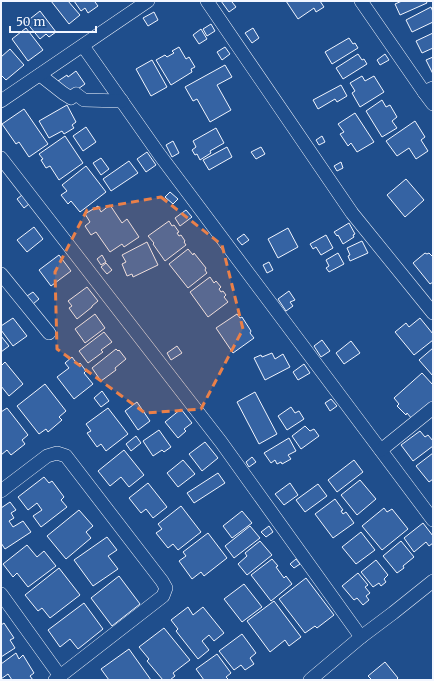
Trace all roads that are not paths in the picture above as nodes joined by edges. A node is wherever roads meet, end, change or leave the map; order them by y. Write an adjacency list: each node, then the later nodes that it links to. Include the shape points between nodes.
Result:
1 (148, 1): 4 (street)
2 (207, 1): 12 (street, via 352,213)
3 (361, 1): 6 (street)
4 (83, 46): 5 (street); 8 (street)
5 (40, 75): 7 (street); 8 (street, via 71,98 76,94 84,100)
6 (428, 90): 9 (street)
7 (1, 101)
8 (122, 101): 15 (street)
9 (433, 104)
10 (1, 158): 20 (street, via 221,442)
11 (1, 274): 13 (street)
12 (433, 313)
13 (49, 333)
14 (433, 408): 15 (street)
15 (381, 450): 17 (street)
16 (1, 491): 21 (street, via 47,456 57,453 66,456 166,588 163,596)
17 (433, 520)
18 (433, 581): 20 (street)
19 (1, 594): 21 (street)
20 (361, 637): 22 (street)
21 (57, 678)
22 (318, 678)

